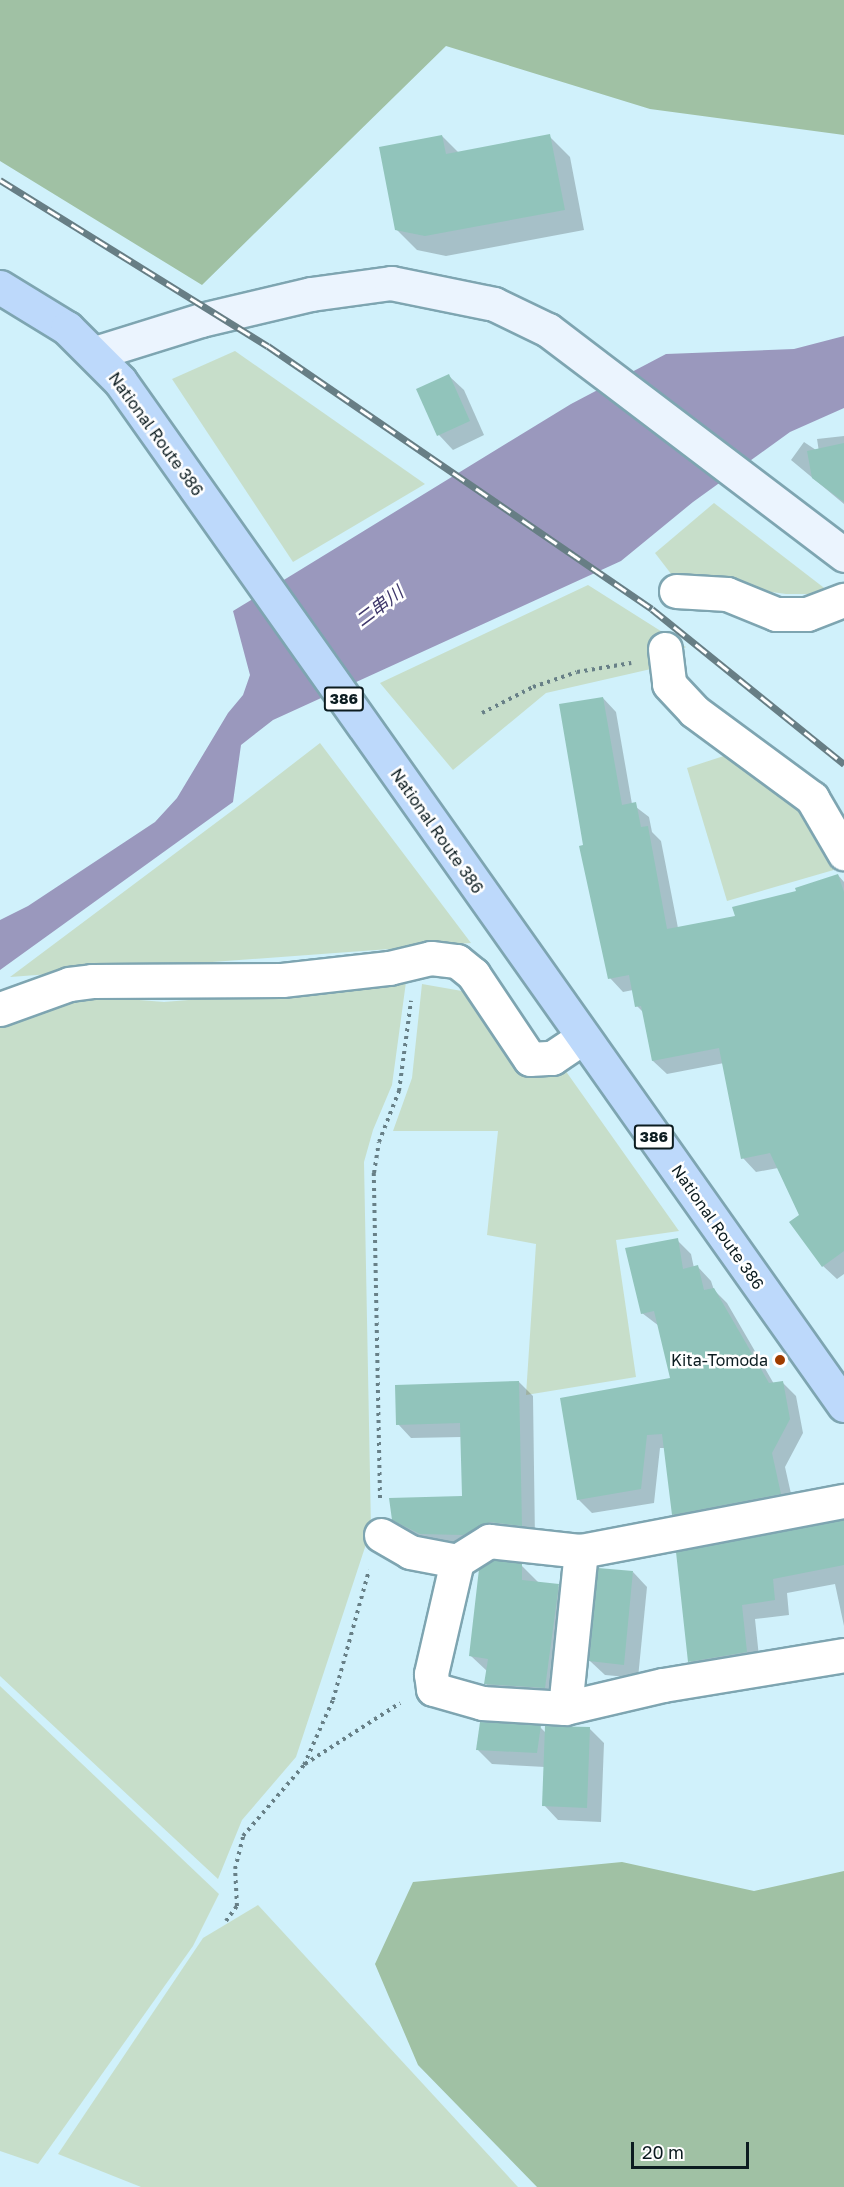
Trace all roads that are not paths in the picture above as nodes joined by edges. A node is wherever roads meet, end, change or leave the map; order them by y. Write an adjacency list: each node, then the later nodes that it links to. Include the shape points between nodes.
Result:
1 (0, 286): 2 (highway, National Route 386 / 386, via 67,328)
2 (95, 353): 3 (street, via 311,294 392,283 494,304 548,330); 9 (highway, National Route 386 / 386, via 120,381)
3 (844, 555)
4 (676, 591): 5 (street, via 727,594 776,614 807,614)
5 (844, 600)
6 (665, 654): 7 (street, via 669,684 694,711 812,798)
7 (844, 853)
8 (0, 1009): 9 (street, via 69,984 92,981 282,980 431,958 457,961 473,974 530,1059 552,1058)
9 (583, 1036): 10 (highway, National Route 386 / 386)
10 (844, 1405)
11 (844, 1501): 13 (street)
12 (381, 1535): 14 (street, via 410,1552)
13 (581, 1551): 14 (street, via 489,1541); 16 (street)
14 (457, 1561): 16 (street, via 431,1674 433,1689 482,1702)
15 (844, 1655): 16 (street, via 663,1685)
16 (566, 1708)

